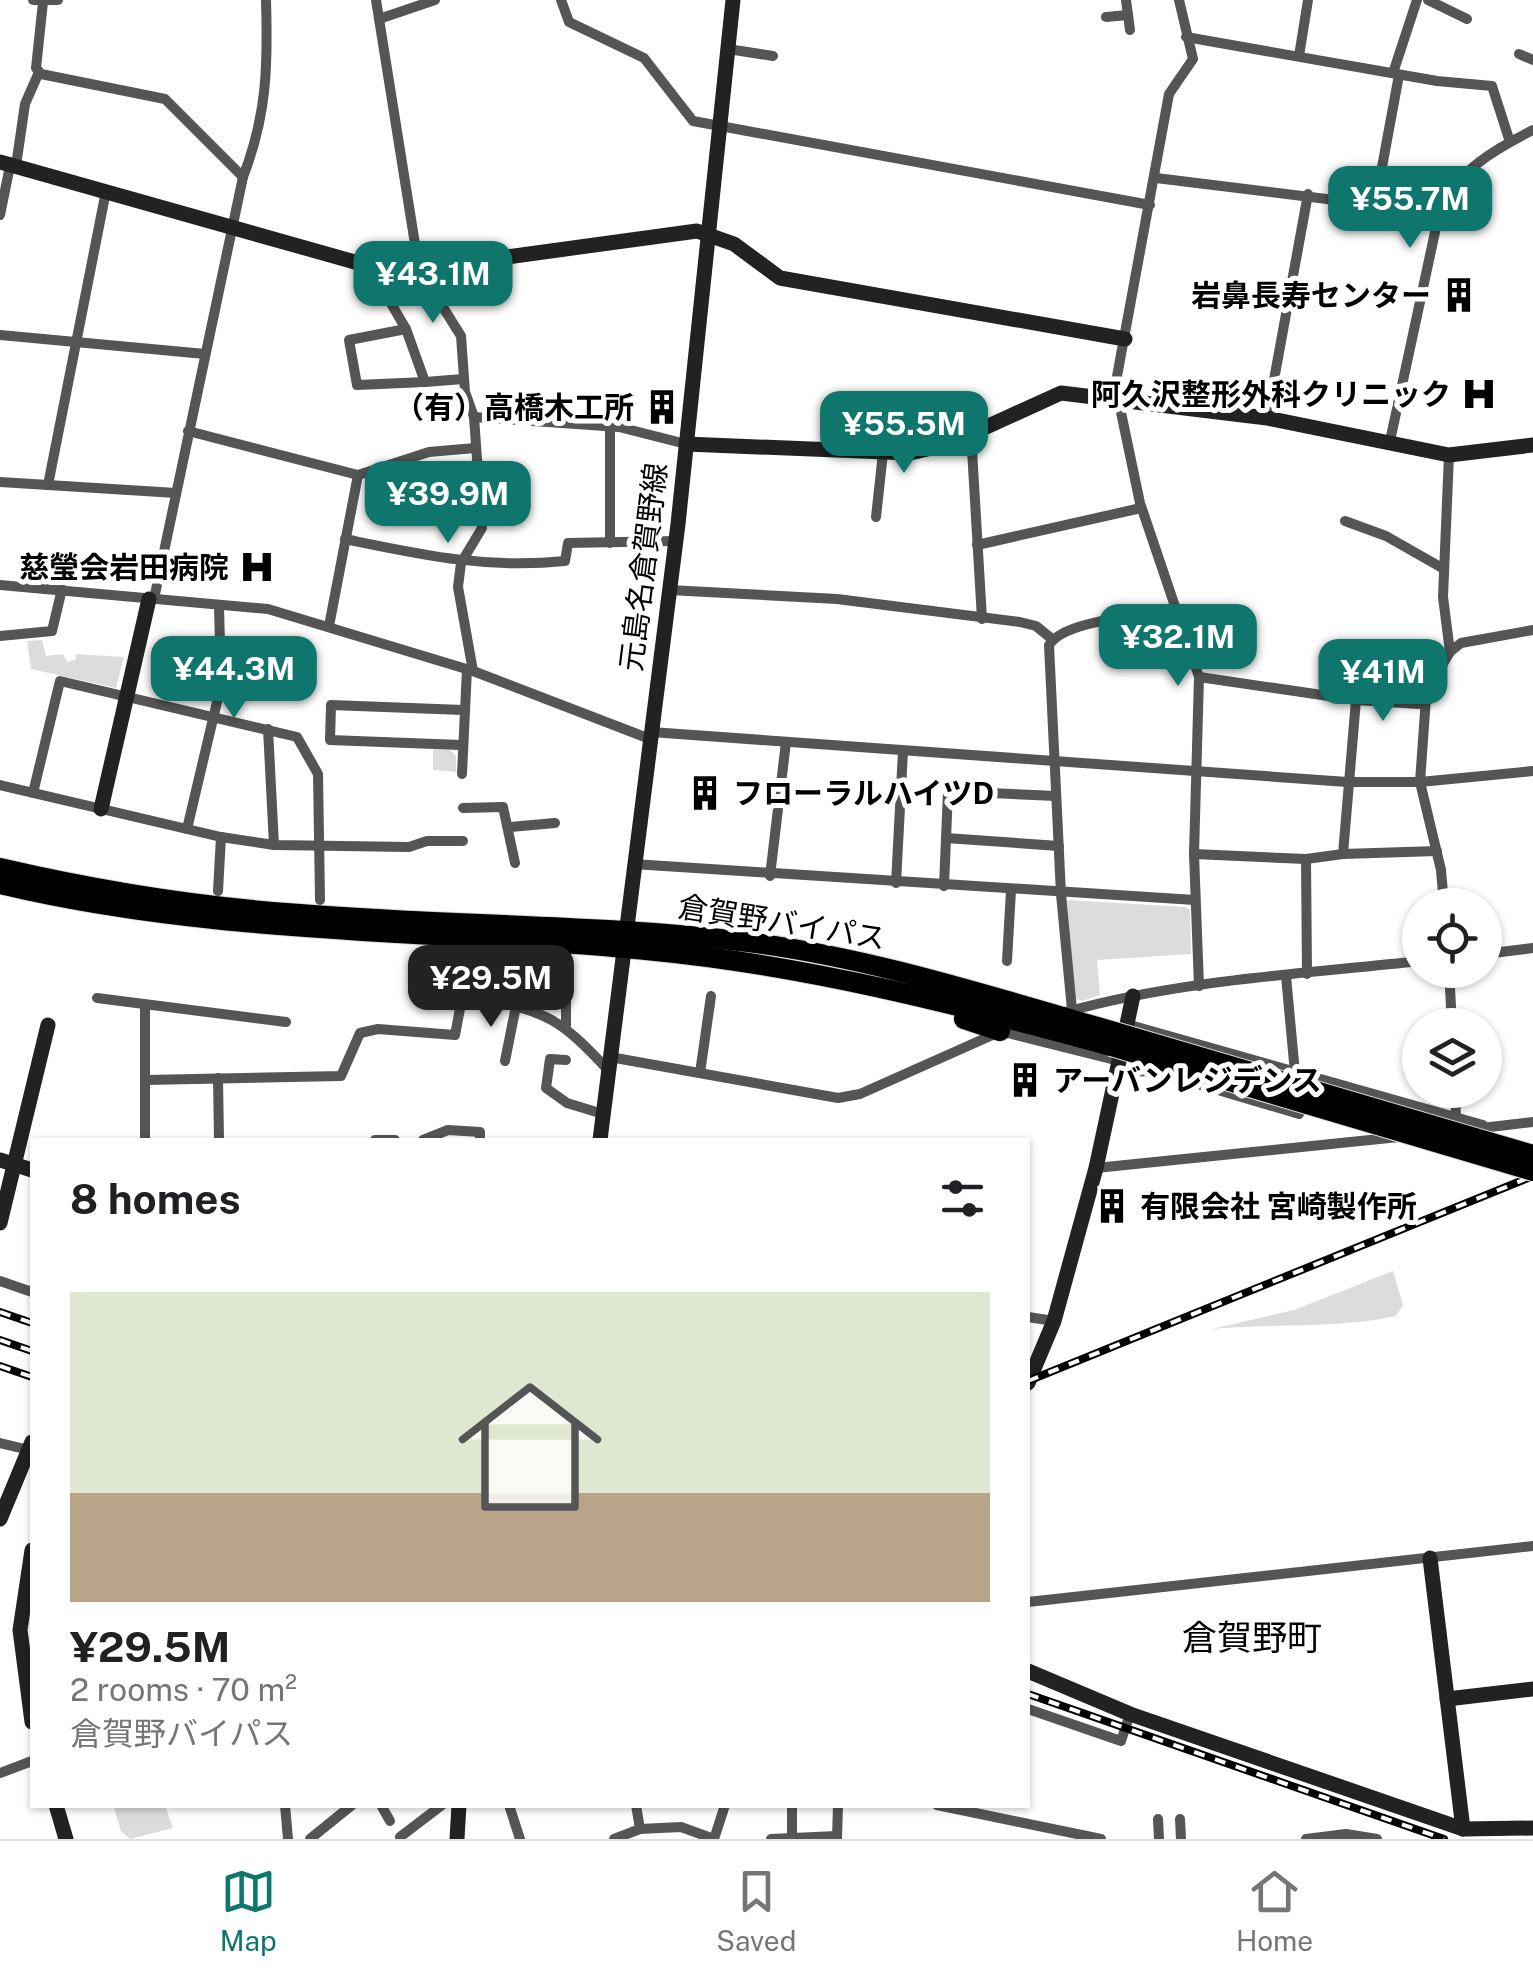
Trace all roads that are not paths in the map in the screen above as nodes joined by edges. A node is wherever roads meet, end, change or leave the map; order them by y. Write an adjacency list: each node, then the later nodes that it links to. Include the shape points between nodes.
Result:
1 (58, 0): 12 (street)
2 (266, 0): 30 (street, via 269,77)
3 (376, 0): 15 (street)
4 (435, 0): 15 (street)
5 (561, 0): 26 (street, via 568,22 644,58 686,116)
6 (733, 0): 19 (street, 元島名倉賀野線)
7 (1126, 0): 13 (street)
8 (1179, 0): 18 (street)
9 (1308, 0): 22 (street)
10 (1417, 0): 25 (street)
11 (1428, 0): 16 (street)
12 (38, 1): 24 (street)
13 (1128, 15): 14 (street); 17 (street)
14 (1106, 17)
15 (378, 19): 39 (street)
16 (1467, 19)
17 (1130, 30)
18 (1186, 37): 22 (street); 31 (street, via 1193,59 1169,94)
19 (728, 49): 21 (street); 26 (street, 元島名倉賀野線)
20 (1519, 54): 23 (street)
21 (773, 56)
22 (1299, 56): 25 (street)
23 (1533, 60)
24 (39, 72): 29 (street, via 25,104 17,158); 30 (street, via 165,99)
25 (1396, 74): 28 (street, via 1492,86); 33 (street, via 1378,203)
26 (720, 128): 34 (street); 37 (street, 元島名倉賀野線)
27 (1533, 130): 28 (street)
28 (1510, 142): 53 (street, via 1464,174 1440,208)
29 (5, 164): 32 (street); 35 (street)
30 (243, 177): 36 (street)
31 (1156, 178): 33 (street); 34 (street)
32 (106, 191): 36 (street); 43 (street)
33 (1308, 194): 49 (street)
34 (1150, 205): 42 (street)
35 (0, 215)
36 (232, 228): 38 (street); 44 (street)
37 (708, 233): 39 (street); 42 (street, via 780,278); 54 (street, 元島名倉賀野線)
38 (369, 266): 39 (street); 40 (street)
39 (419, 269): 45 (street, via 462,336)
40 (406, 329): 46 (street); 46 (street, via 349,340 357,386)
41 (0, 335): 43 (street)
42 (1125, 339): 47 (street)
43 (77, 342): 44 (street); 61 (street)
44 (205, 354): 51 (street)
45 (464, 378): 46 (street); 48 (street)
46 (425, 382)
47 (1115, 398): 49 (street); 52 (street, via 1061,393); 63 (street)
48 (474, 417): 50 (street); 56 (street)
49 (1267, 418): 53 (street)
50 (610, 427): 54 (street); 68 (street)
51 (188, 431): 59 (street); 62 (street)
52 (971, 433): 57 (street, via 931,450); 69 (street)
53 (1390, 441): 58 (street)
54 (686, 444): 57 (street); 67 (street, 元島名倉賀野線)
55 (1533, 446): 58 (street)
56 (475, 448): 59 (street, via 429,452); 70 (street, via 482,528)
57 (883, 453): 64 (street)
58 (1450, 455): 71 (street)
59 (358, 475): 66 (street)
60 (0, 482): 61 (street)
61 (48, 484): 62 (street)
62 (176, 493): 75 (street)
63 (1142, 508): 69 (street); 77 (street)
64 (876, 517)
65 (1344, 521): 71 (street, via 1386,536)
66 (345, 539): 70 (street); 79 (street)
67 (676, 541): 68 (street); 74 (street, 元島名倉賀野線)
68 (610, 544): 70 (street, via 568,543 565,561)
69 (978, 545): 78 (street)
70 (461, 563): 84 (street, via 460,612)
71 (1444, 570): 83 (street)
72 (0, 585): 73 (street)
73 (62, 590): 75 (street); 81 (street, via 52,630)
74 (669, 590): 78 (street, via 837,599); 92 (street, 元島名倉賀野線)
75 (151, 599): 76 (street); 86 (street)
76 (220, 606): 79 (street); 90 (street, via 221,685)
77 (1177, 612): 82 (street, via 1117,619); 85 (street)
78 (982, 619): 82 (street, via 1036,626)
79 (329, 626): 84 (street)
80 (1533, 630): 83 (street, via 1476,637)
81 (0, 636)
82 (1052, 640): 96 (street)
83 (1450, 652): 87 (street)
84 (470, 670): 89 (street); 92 (street)
85 (1199, 677): 88 (street); 97 (street)
86 (126, 696): 90 (street); 103 (street, via 60,680); 106 (street)
87 (1426, 698): 88 (street, via 1406,706); 101 (street)
88 (1356, 700): 100 (street)
89 (464, 710): 94 (street); 94 (street, via 332,706 330,740)
90 (214, 717): 91 (street); 109 (street)
91 (268, 729): 113 (street); 114 (street, via 297,736 318,774)
92 (650, 735): 93 (street); 121 (street, 元島名倉賀野線)
93 (786, 742): 95 (street); 123 (street)
94 (461, 746): 99 (street)
95 (903, 751): 96 (street); 124 (street)
96 (1054, 761): 97 (street); 104 (street)
97 (1194, 771): 100 (street); 117 (street)
98 (1533, 771): 101 (street)
99 (462, 774)
100 (1347, 782): 101 (street); 118 (street)
101 (1420, 782): 116 (street)
102 (0, 785): 103 (street)
103 (32, 793): 106 (street)
104 (1056, 796): 111 (street, via 948,791); 115 (street)
105 (463, 808): 108 (street, via 503,807)
106 (101, 809): 109 (street)
107 (555, 824): 108 (street)
108 (510, 827): 120 (street)
109 (187, 829): 110 (street)
110 (221, 837): 113 (street); 128 (street)
111 (946, 838): 115 (street); 126 (street)
112 (463, 841): 114 (street)
113 (274, 845): 114 (street)
114 (321, 846): 131 (street)
115 (1059, 846): 130 (street)
116 (1437, 851): 118 (street); 127 (street)
117 (1194, 854): 119 (street); 132 (street)
118 (1343, 854): 119 (street)
119 (1306, 859): 141 (street)
120 (515, 863)
121 (632, 864): 123 (street); 134 (street, 元島名倉賀野線)
122 (0, 868): 134 (highway, 倉賀野バイパス, via 250,910)
123 (770, 876): 124 (street)
124 (896, 883): 126 (street)
125 (0, 884): 133 (highway, 倉賀野バイパス, via 214,922)
126 (944, 886): 129 (street)
127 (1442, 888)
128 (218, 890)
129 (1011, 890): 130 (street); 138 (street)
130 (1061, 894): 132 (street); 150 (street)
131 (320, 900)
132 (1196, 900): 143 (street)
133 (464, 939): 134 (highway, 倉賀野バイパス); 144 (street)
134 (624, 939): 140 (highway, 倉賀野バイパス, via 745,942); 158 (street, 元島名倉賀野線)
135 (1533, 948): 137 (street)
136 (566, 952): 152 (street)
137 (1502, 952)
138 (1007, 961)
139 (1402, 964): 141 (street)
140 (844, 968): 150 (highway, via 873,954); 154 (highway, via 856,991); 155 (highway, 倉賀野バイパス)
141 (1307, 974): 142 (street)
142 (1286, 976): 143 (street); 159 (street)
143 (1199, 986): 146 (street)
144 (468, 991): 149 (street); 161 (street, via 455,1035 360,1033 341,1076)
145 (711, 996): 160 (street)
146 (1133, 996): 150 (street); 155 (street)
147 (97, 998): 148 (street)
148 (145, 1006): 151 (street); 162 (street)
149 (516, 1006): 152 (street); 157 (street)
150 (1069, 1011)
151 (286, 1022)
152 (566, 1024): 158 (street)
153 (48, 1025): 175 (street)
154 (1004, 1029): 155 (street); 160 (street, via 838,1098)
155 (1118, 1047): 159 (street); 165 (street, via 1154,1071); 174 (highway, 倉賀野バイパス, bridge); 176 (street); 177 (highway, 倉賀野バイパス, bridge)
156 (566, 1060): 164 (street, via 550,1060 546,1088)
157 (505, 1061)
158 (609, 1063): 160 (street); 164 (street, 元島名倉賀野線)
159 (1296, 1072): 166 (street)
160 (700, 1073)
161 (218, 1078): 162 (street); 170 (street)
162 (145, 1080): 169 (street)
163 (1456, 1108): 166 (street)
164 (603, 1114): 173 (street, 元島名倉賀野線)
165 (1299, 1114)
166 (1456, 1116): 168 (street)
167 (1533, 1122): 168 (street)
168 (1489, 1127): 176 (street)
169 (145, 1138)
170 (219, 1138)
171 (428, 1138): 172 (street, via 448,1130 480,1132)
172 (480, 1138)
173 (600, 1138)
174 (1533, 1156)
175 (8, 1163): 178 (street)
176 (1096, 1168): 182 (street)
177 (1533, 1171)
178 (0, 1223)
179 (0, 1281): 180 (street)
180 (30, 1291)
181 (1030, 1317): 182 (street)
182 (1054, 1321): 183 (street)
183 (1030, 1378)
184 (0, 1443): 185 (street)
185 (30, 1446)
186 (30, 1448): 187 (street)
187 (0, 1519)
188 (1533, 1546): 189 (street)
189 (1430, 1558): 191 (street); 194 (street)
190 (30, 1563): 195 (street, via 20,1630)
191 (1030, 1602)
192 (1030, 1672): 197 (street)
193 (1533, 1689): 194 (street)
194 (1448, 1699): 217 (street)
195 (30, 1707)
196 (1030, 1711): 197 (street, via 1121,1741)
197 (1130, 1714): 217 (street)
198 (30, 1762): 199 (street)
199 (0, 1773)
200 (57, 1808): 222 (street)
201 (285, 1808): 223 (street)
202 (348, 1808): 224 (street)
203 (382, 1808): 214 (street)
204 (438, 1808): 218 (street)
205 (460, 1808): 225 (street)
206 (510, 1808): 226 (street)
207 (636, 1808): 216 (street)
208 (724, 1808): 228 (street)
209 (792, 1808): 220 (street)
210 (838, 1808): 221 (street)
211 (976, 1809): 219 (street)
212 (1158, 1819): 231 (street)
213 (1180, 1819): 232 (street)
214 (390, 1821)
215 (1533, 1828): 217 (street)
216 (640, 1829): 227 (street); 228 (street, via 681,1826)
217 (1463, 1829)
218 (400, 1837)
219 (1083, 1837): 230 (street)
220 (792, 1838): 221 (street); 229 (street)
221 (837, 1838)
222 (66, 1839)
223 (288, 1839)
224 (310, 1839)
225 (457, 1839)
226 (520, 1839)
227 (614, 1839)
228 (714, 1839)
229 (771, 1839)
230 (1101, 1839)
231 (1159, 1839)
232 (1180, 1839)
233 (1306, 1839): 234 (street)
234 (1378, 1839)

